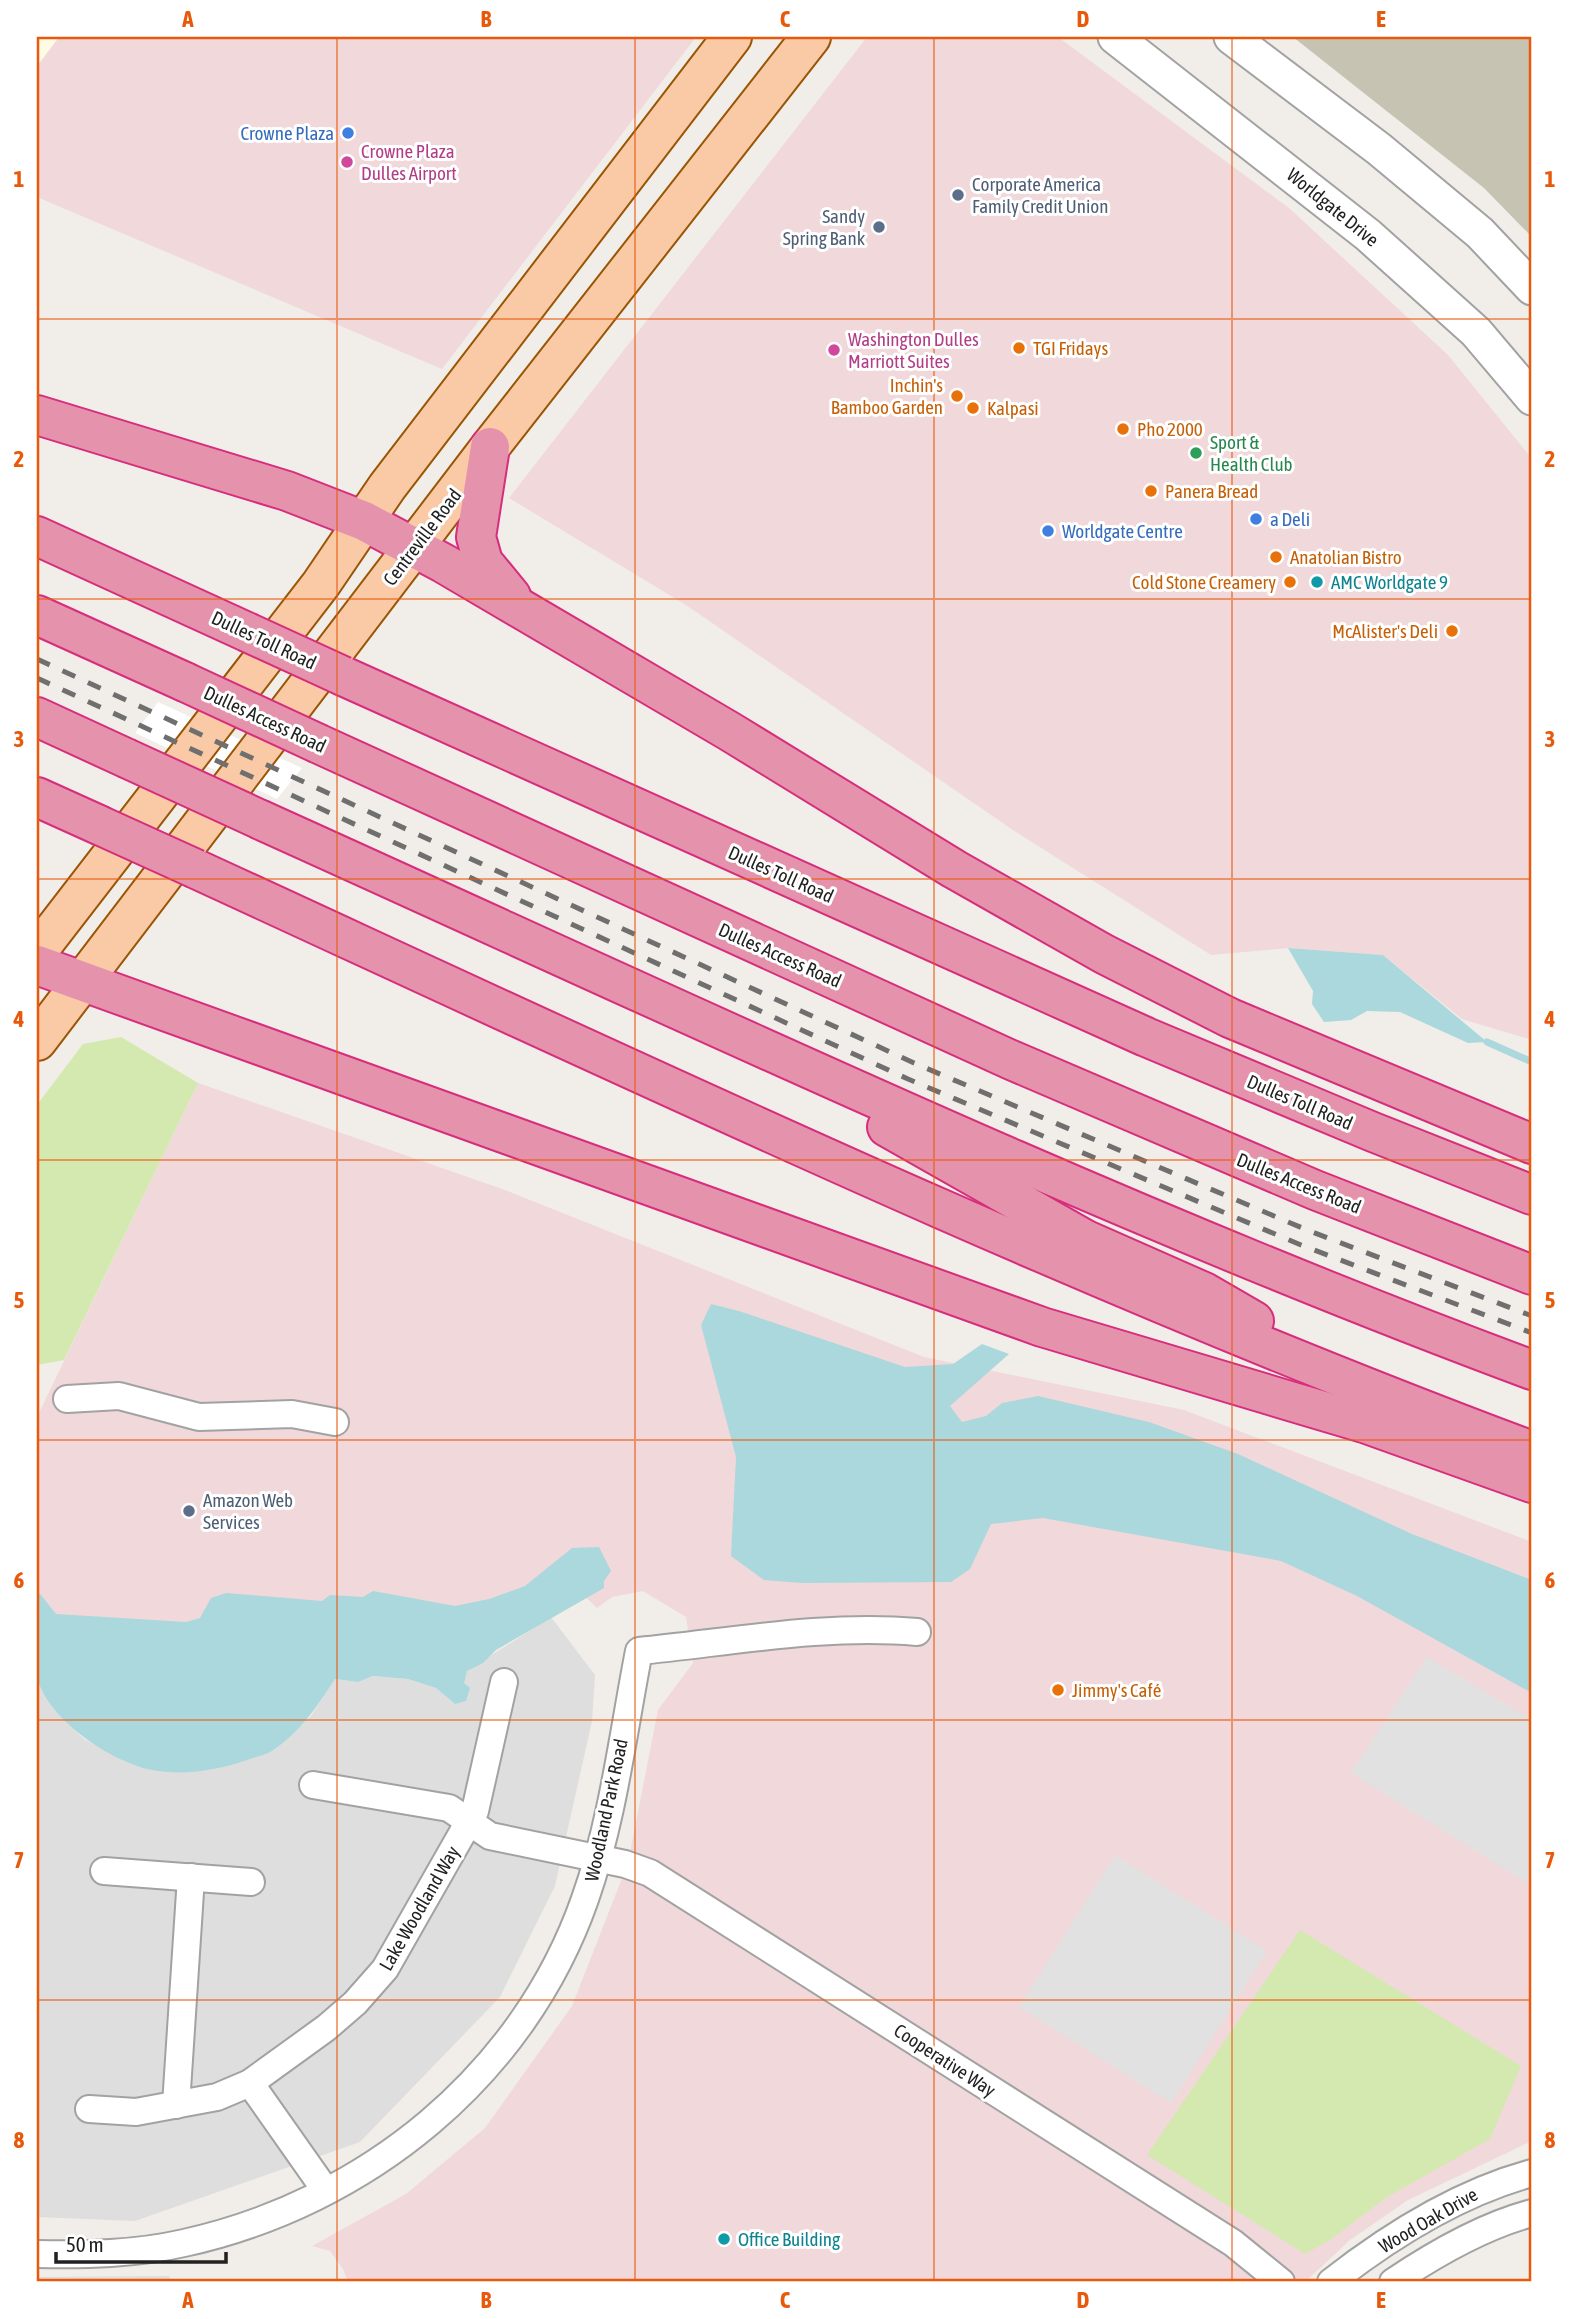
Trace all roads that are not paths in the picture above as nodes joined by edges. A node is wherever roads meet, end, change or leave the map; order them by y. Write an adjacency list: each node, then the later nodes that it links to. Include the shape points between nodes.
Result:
1 (732, 37): 9 (main road)
2 (811, 37): 8 (main road, Centreville Road)
3 (1115, 37): 6 (street, Worldgate Drive, via 1368,235 1476,332)
4 (1231, 37): 5 (street, via 1379,149 1480,233)
5 (1532, 288)
6 (1532, 398)
7 (37, 415): 9 (highway, via 287,491)
8 (490, 447): 11 (main road, Centreville Road); 12 (highway, via 477,546 488,571)
9 (364, 521): 11 (highway); 16 (main road, via 321,584)
10 (37, 536): 22 (highway, Dulles Toll Road, bridge, via 1146,1037)
11 (415, 547): 12 (highway); 18 (main road, Centreville Road)
12 (527, 614): 21 (highway, via 974,881 1158,982 1275,1038)
13 (37, 615): 23 (highway, Dulles Access Road, bridge, via 1020,1064 1302,1185)
14 (37, 717): 19 (highway, bridge)
15 (37, 797): 25 (highway, bridge, via 994,1233)
16 (37, 953)
17 (37, 965): 18 (highway)
18 (81, 983): 20 (main road, Centreville Road); 29 (highway, via 1042,1327 1367,1424)
19 (627, 985): 24 (highway, via 1078,1187 1318,1288); 25 (highway, via 762,1065 874,1119 1086,1240 1204,1292)
20 (37, 1041)
21 (1532, 1144)
22 (1532, 1195)
23 (1532, 1275)
24 (1532, 1370)
25 (1379, 1394): 28 (highway)
26 (67, 1399): 27 (street, via 119,1396 199,1417 292,1414)
27 (335, 1422)
28 (1532, 1451)
29 (1532, 1483)
30 (917, 1632): 34 (street, Woodland Park Road, via 875,1629 639,1651)
31 (504, 1682): 33 (street, Lake Woodland Way)
32 (313, 1785): 33 (street, Cooperative Way, via 449,1808)
33 (469, 1822): 34 (street, Cooperative Way, via 490,1836); 38 (street, Lake Woodland Way, via 385,1969 326,2028)
34 (598, 1858): 42 (street, Woodland Park Road, via 575,1925 551,1973 491,2063 460,2097 402,2146); 45 (street, Cooperative Way, via 662,1879 1233,2243)
35 (104, 1871): 36 (street)
36 (191, 1877): 37 (street); 39 (street)
37 (251, 1882)
38 (250, 2083): 39 (street, Lake Woodland Way); 42 (street)
39 (176, 2105): 40 (street, Lake Woodland Way, via 136,2112)
40 (89, 2109)
41 (1532, 2173): 46 (street, Wood Oak Drive, via 1489,2186 1437,2211)
42 (326, 2192): 44 (street, Woodland Park Road, via 245,2227 184,2243 120,2252)
43 (1532, 2213): 47 (street, Wood Oak Drive, via 1462,2241)
44 (37, 2254)
45 (1282, 2282)
46 (1331, 2282)
47 (1394, 2282)

